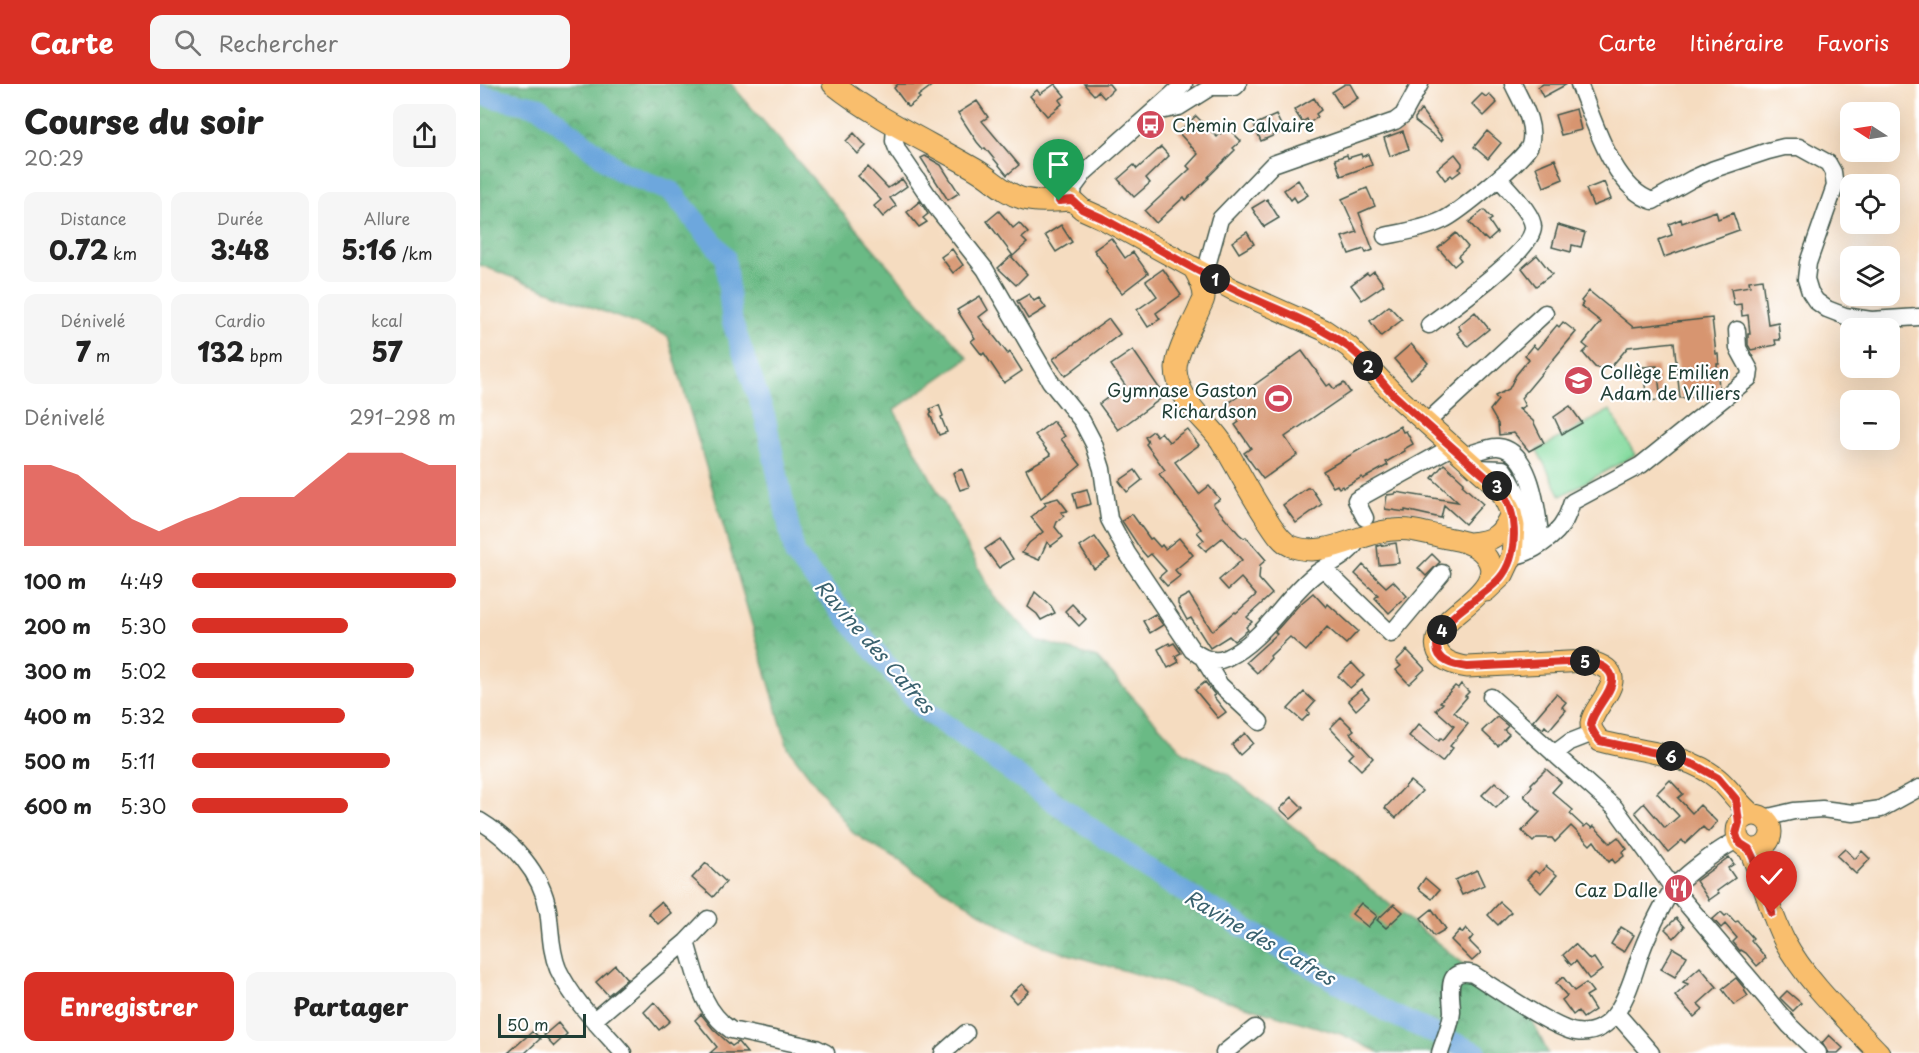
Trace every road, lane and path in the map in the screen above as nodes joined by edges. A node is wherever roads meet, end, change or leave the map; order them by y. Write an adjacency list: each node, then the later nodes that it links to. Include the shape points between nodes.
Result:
1 (833, 84): 8 (main road)
2 (1184, 84): 7 (street)
3 (1238, 84): 7 (street, via 1210,87 1179,107)
4 (1420, 84): 12 (street, via 1403,115 1395,121 1273,164 1220,219 1207,266)
5 (1513, 84): 9 (street, via 1532,126 1529,147)
6 (1579, 84): 16 (street, via 1616,170 1629,187 1647,200 1653,201 1714,169 1784,147 1800,147 1820,157 1833,172 1835,186 1808,263 1806,279 1810,292 1827,309 1845,316 1871,320)
7 (1159, 107): 10 (street, via 1084,172 1074,187)
8 (896, 127): 10 (main road, via 979,171 1012,195 1025,200); 29 (street, via 894,141 898,151 985,269 1050,381 1082,421 1102,469 1109,519 1177,629)
9 (1499, 178): 11 (street, via 1444,220); 17 (street, via 1531,216 1529,242 1479,288)
10 (1072, 200): 12 (main road, via 1082,209)
11 (1385, 236)
12 (1198, 270): 13 (main road); 14 (main road)
13 (1232, 289): 14 (main road, via 1214,290); 19 (main road, via 1324,330 1349,347)
14 (1204, 298): 22 (main road, via 1176,367 1198,417 1219,438 1280,538 1291,546 1323,549)
15 (1545, 313): 19 (street)
16 (1919, 317)
17 (1429, 325)
18 (1737, 330): 23 (street, via 1738,348 1750,370 1749,378 1641,465 1572,502 1565,522)
19 (1426, 423): 20 (main road)
20 (1463, 457): 21 (main road, via 1500,489); 22 (street, via 1448,449 1356,500); 23 (street, via 1497,447 1509,450 1522,464 1537,503); 25 (street, via 1503,469 1515,486 1527,525)
21 (1511, 513): 24 (main road, via 1499,535); 25 (main road)
22 (1362, 528): 24 (main road, via 1411,530); 26 (street, via 1353,548)
23 (1541, 543): 25 (street)
24 (1476, 547): 25 (main road); 28 (main road, via 1488,561 1490,573)
25 (1519, 554): 28 (main road)
26 (1324, 569): 27 (street, via 1391,634); 29 (street, via 1238,651 1224,659)
27 (1442, 573)
28 (1478, 597): 32 (main road, via 1448,621 1438,636 1437,649 1442,658 1467,667 1587,661 1600,664 1610,673 1612,684 1591,723)
29 (1203, 658): 31 (street, via 1220,685)
30 (1491, 697): 33 (street)
31 (1260, 722)
32 (1593, 733): 33 (street); 36 (main road, via 1600,741 1666,755 1718,778)
33 (1554, 754): 37 (street, via 1615,808)
34 (1919, 788): 36 (street, via 1881,809 1853,813 1821,809)
35 (480, 821): 41 (street, via 506,838 531,869 547,907 557,966)
36 (1757, 829): 37 (street, via 1724,846); 51 (main road, via 1761,875 1784,938 1816,987)
37 (1673, 888): 40 (street); 50 (street)
38 (708, 918): 39 (street)
39 (686, 942): 41 (street); 45 (street, via 703,998 720,1022 731,1030)
40 (1616, 1013): 48 (street, via 1602,1026 1586,1033 1573,1032 1466,972 1451,982 1451,1019); 49 (street)
41 (594, 1020): 44 (street)
42 (1255, 1028): 47 (street)
43 (966, 1034): 46 (street)
44 (623, 1053)
45 (826, 1053)
46 (944, 1053)
47 (1224, 1053)
48 (1440, 1053)
49 (1651, 1053)
50 (1818, 1053)
51 (1880, 1053)

